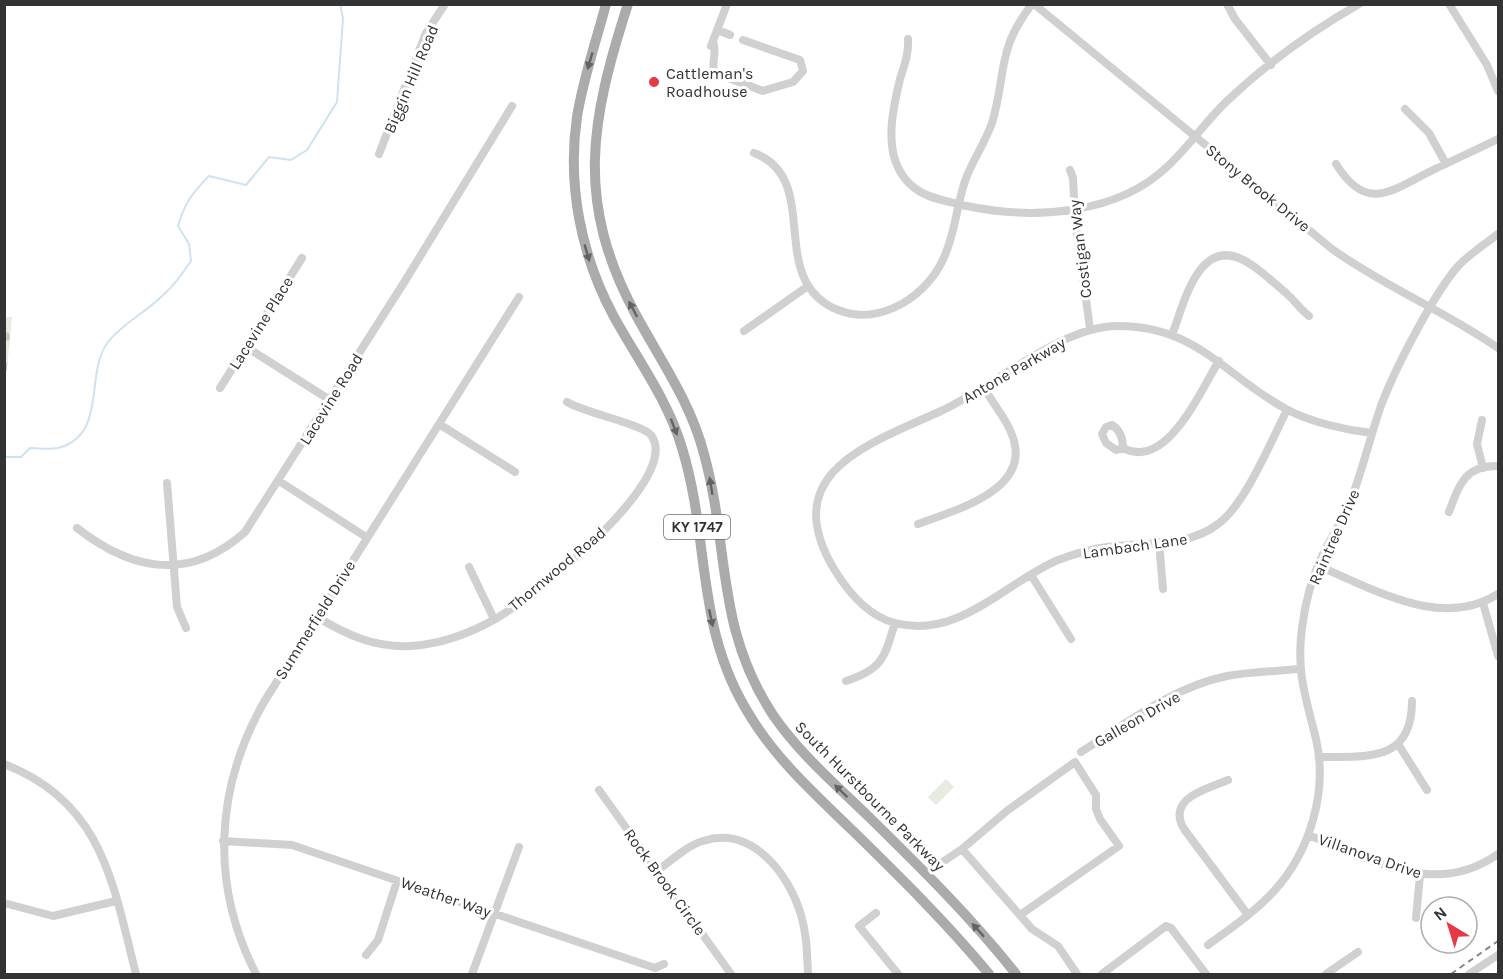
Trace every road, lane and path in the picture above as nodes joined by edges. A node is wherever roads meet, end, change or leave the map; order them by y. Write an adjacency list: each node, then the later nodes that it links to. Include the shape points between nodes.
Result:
1 (445, 4): 20 (street, Biggin Hill Road, via 426,33)
2 (606, 4): 107 (main road, KY 1747, one-way to 107, via 577,117 577,205 596,280 669,414 682,447 692,489 710,616 728,671 750,718 781,759 939,916)
3 (628, 4): 86 (main road, South Hurstbourne Parkway / KY 1747, one-way to 3, via 785,732 760,694 736,638 704,453 693,419 615,274 599,219 594,153 597,118)
4 (727, 4): 9 (street)
5 (1033, 4): 17 (street, Stony Brook Drive); 24 (street, via 1012,32 1004,53 991,124 970,168)
6 (1227, 4): 13 (street)
7 (1359, 4): 13 (street)
8 (1449, 4): 14 (street)
9 (718, 30): 10 (street); 12 (street, via 711,45 716,50 715,73 757,90 794,81 803,71 800,60)
10 (730, 35)
11 (908, 39): 24 (street, via 908,56 894,111 894,157 915,190 928,198)
12 (743, 40)
13 (1271, 65): 17 (street, via 1225,103)
14 (1498, 88)
15 (512, 106): 40 (street, Lacevine Road)
16 (1405, 109): 22 (street, via 1430,133)
17 (1195, 136): 25 (street, via 1169,165 1142,186 1105,203); 30 (street, Stony Brook Drive, via 1339,254)
18 (1498, 139): 22 (street)
19 (754, 153): 28 (street, via 770,160 787,184 798,264)
20 (379, 154)
21 (1336, 164): 22 (street, via 1354,185 1380,194 1401,188)
22 (1446, 164)
23 (1070, 170): 25 (street, Costigan Way)
24 (959, 204): 25 (street, via 1006,212); 28 (street, via 942,263 926,285 904,303 881,313 850,314 824,302)
25 (1075, 209): 32 (street, Costigan Way)
26 (1498, 234): 30 (street, Raintree Drive, via 1459,265)
27 (302, 258): 35 (street, Lacevine Place)
28 (808, 286): 33 (street)
29 (519, 297): 44 (street, Summerfield Drive)
30 (1431, 308): 36 (street, Stony Brook Drive); 45 (street, Raintree Drive, via 1393,379)
31 (1309, 316): 34 (street, via 1248,262 1223,256 1197,271)
32 (1090, 329): 34 (street, Antone Parkway, via 1133,326); 39 (street, Antone Parkway, via 1060,341)
33 (744, 331)
34 (1172, 335): 37 (street, Antone Parkway)
35 (246, 347): 38 (street, Lacevine Place); 40 (street)
36 (1498, 348)
37 (1219, 362): 42 (street, Antone Parkway); 46 (street, via 1163,445 1147,452)
38 (220, 388)
39 (984, 388): 53 (street, via 1012,435 1016,453 1012,472 993,491); 66 (street, Antone Parkway, via 851,455 836,466 822,488 818,522 830,562 843,585 859,601)
40 (330, 400): 50 (street, Lacevine Road)
41 (567, 402): 65 (street, Thornwood Road, via 592,414 641,428 651,435 655,452 630,504 614,522 531,595)
42 (1287, 410): 45 (street, Antone Parkway); 56 (street, Lambach Lane, via 1228,516 1196,537)
43 (1482, 420): 48 (street, via 1477,444)
44 (439, 424): 49 (street); 55 (street, Summerfield Drive)
45 (1372, 433): 58 (street, Raintree Drive, via 1349,506)
46 (1123, 448)
47 (1498, 466): 48 (street)
48 (1483, 468): 52 (street, via 1458,485)
49 (515, 472)
50 (279, 481): 55 (street); 57 (street, Lacevine Road, via 251,524 235,540 202,559)
51 (167, 483): 57 (street)
52 (1449, 512)
53 (918, 524)
54 (76, 528): 57 (street, Lacevine Road, via 123,557 154,565)
55 (366, 537): 64 (street, Summerfield Drive)
56 (1159, 542): 60 (street, Lambach Lane, via 1081,552); 61 (street)
57 (172, 564): 67 (street, via 178,613)
58 (1318, 566): 63 (street, via 1421,607 1456,609); 70 (street, Raintree Drive, via 1304,614)
59 (469, 567): 65 (street)
60 (1030, 576): 66 (street, Lambach Lane, via 955,618 927,624); 68 (street)
61 (1163, 589)
62 (1498, 594): 63 (street)
63 (1483, 603): 69 (street)
64 (317, 618): 65 (street, Thornwood Road, via 363,640 387,646 411,646 450,638); 81 (street, Summerfield Drive, via 264,702 239,751 228,791)
65 (494, 619)
66 (895, 623): 71 (street, via 885,657 878,666)
67 (186, 628)
68 (1071, 639)
69 (1498, 656)
70 (1300, 669): 74 (street, Galleon Drive, via 1224,677 1199,685 1159,703); 75 (street, Raintree Drive)
71 (846, 681)
72 (1412, 701): 73 (street, via 1408,729)
73 (1398, 744): 75 (street, via 1374,756); 79 (street)
74 (1081, 752)
75 (1319, 757): 80 (street, Raintree Drive, via 1317,802)
76 (4, 764): 89 (street, via 48,787 76,813 105,860)
77 (1228, 780): 94 (street, via 1190,796 1181,805 1179,816 1184,829)
78 (599, 790): 85 (street, Rock Brook Circle)
79 (1427, 790)
80 (1308, 836): 87 (street, Villanova Drive); 94 (street, Raintree Drive, via 1286,877)
81 (223, 841): 88 (street, Weather Way, via 292,845); 102 (street, Summerfield Drive, via 230,910)
82 (519, 847): 91 (street)
83 (962, 849): 86 (street); 93 (street); 93 (street, via 1075,762 1096,795 1100,819 1119,846)
84 (1498, 854): 87 (street, Villanova Drive, via 1460,873)
85 (657, 871): 104 (street, Rock Brook Circle); 105 (street, via 704,840 735,839 755,848 780,872 796,900 806,932)
86 (926, 873): 108 (main road, South Hurstbourne Parkway / KY 1747, one-way to 86)
87 (1420, 875): 95 (street)
88 (397, 881): 91 (street, Weather Way); 98 (street, via 378,940)
89 (116, 901): 90 (street, via 53,916); 101 (street)
90 (4, 903)
91 (493, 913): 100 (street, Weather Way, via 655,968); 103 (street)
92 (876, 913): 106 (street, via 859,926)
93 (1020, 915): 109 (street, via 1032,929 1058,946)
94 (1248, 915): 96 (street, Raintree Drive)
95 (1416, 918)
96 (1208, 945)
97 (1358, 952): 112 (street)
98 (366, 955)
99 (1498, 955): 113 (street)
100 (664, 964)
101 (136, 975)
102 (256, 975)
103 (472, 975)
104 (732, 975)
105 (808, 975)
106 (898, 975)
107 (989, 975)
108 (1016, 975)
109 (1077, 975)
110 (1102, 975): 111 (street, via 1166,926)
111 (1206, 975)
112 (1326, 975)
113 (1469, 975)

